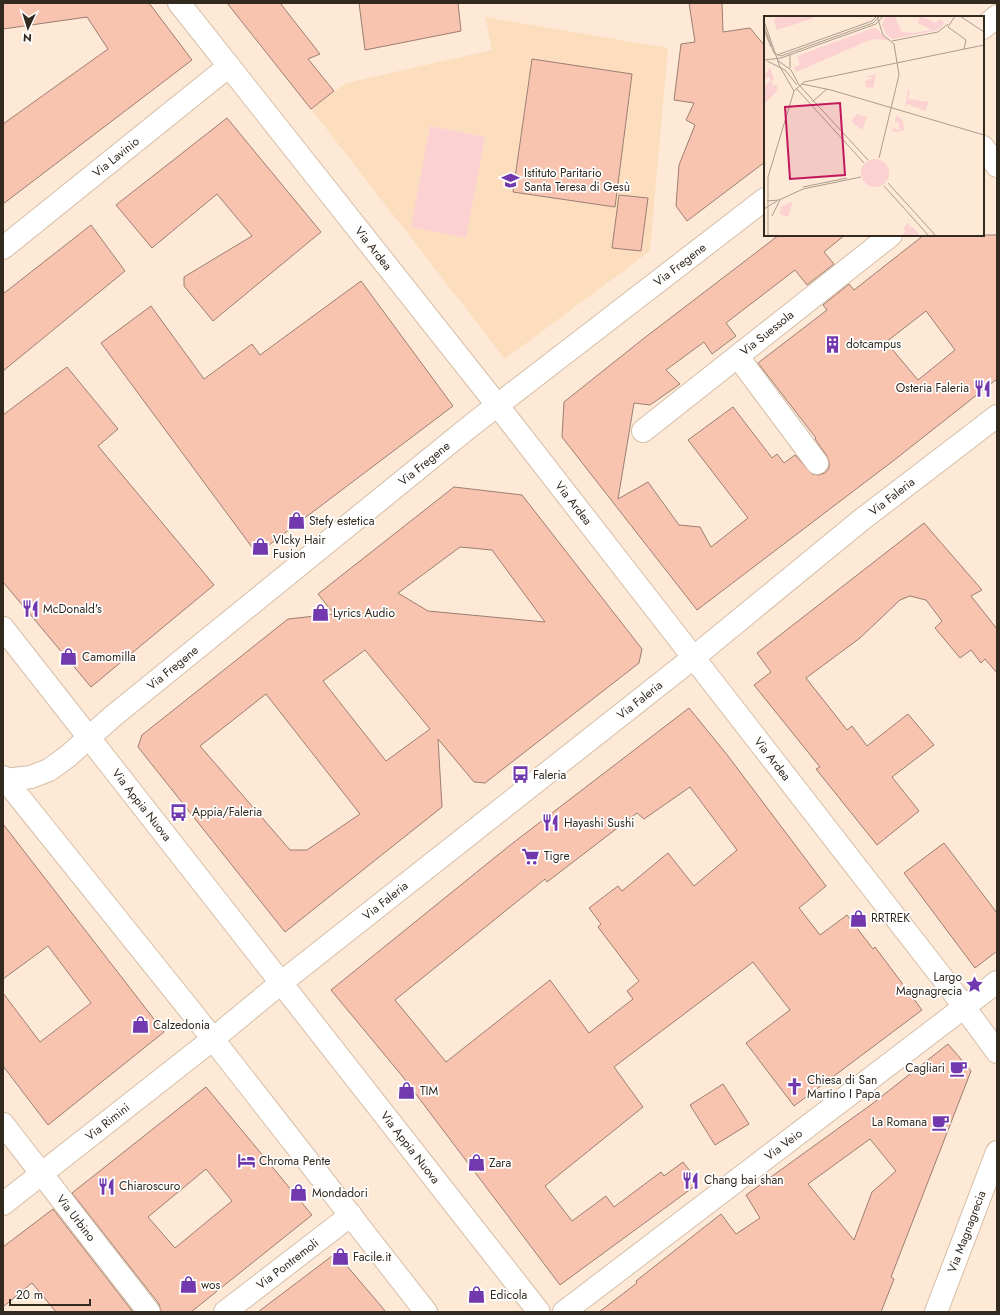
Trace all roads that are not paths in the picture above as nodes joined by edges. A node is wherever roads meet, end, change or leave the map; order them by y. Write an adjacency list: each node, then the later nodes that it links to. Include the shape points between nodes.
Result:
1 (179, 3): 4 (street, Via Ardea)
2 (997, 16): 3 (street)
3 (984, 27)
4 (229, 66): 7 (street, Via Lavinio); 9 (street, Via Ardea)
5 (764, 200): 9 (street, Via Fregene)
6 (890, 236): 8 (street, Via Suessola)
7 (3, 248)
8 (738, 357): 11 (street, Via Suessola); 12 (street)
9 (498, 406): 14 (street, Via Ardea); 15 (street, Via Fregene, via 118,712)
10 (997, 416): 14 (street, Via Faleria, via 860,521)
11 (643, 431)
12 (817, 463)
13 (3, 628): 15 (street, Via Appia Nuova)
14 (694, 658): 17 (street, Via Faleria); 19 (street, Via Ardea)
15 (90, 738): 16 (street, Via Fregene, via 49,770 31,777); 17 (street, Via Appia Nuova)
16 (4, 779): 20 (street)
17 (282, 982): 20 (street); 30 (street, Via Appia Nuova)
18 (997, 982): 19 (street)
19 (965, 1007): 21 (street); 31 (street, Via Veio)
20 (213, 1039): 24 (street, Via Rimini); 26 (street)
21 (997, 1052)
22 (3, 1124): 24 (street, Via Urbino)
23 (997, 1152): 32 (street, Via Magnagrecia)
24 (42, 1174): 25 (street, Via Rimini); 27 (street, Via Urbino)
25 (3, 1204)
26 (351, 1215): 28 (street, Via Pontremoli); 29 (street)
27 (149, 1312)
28 (224, 1312)
29 (426, 1312)
30 (539, 1312)
31 (564, 1312)
32 (936, 1312)

